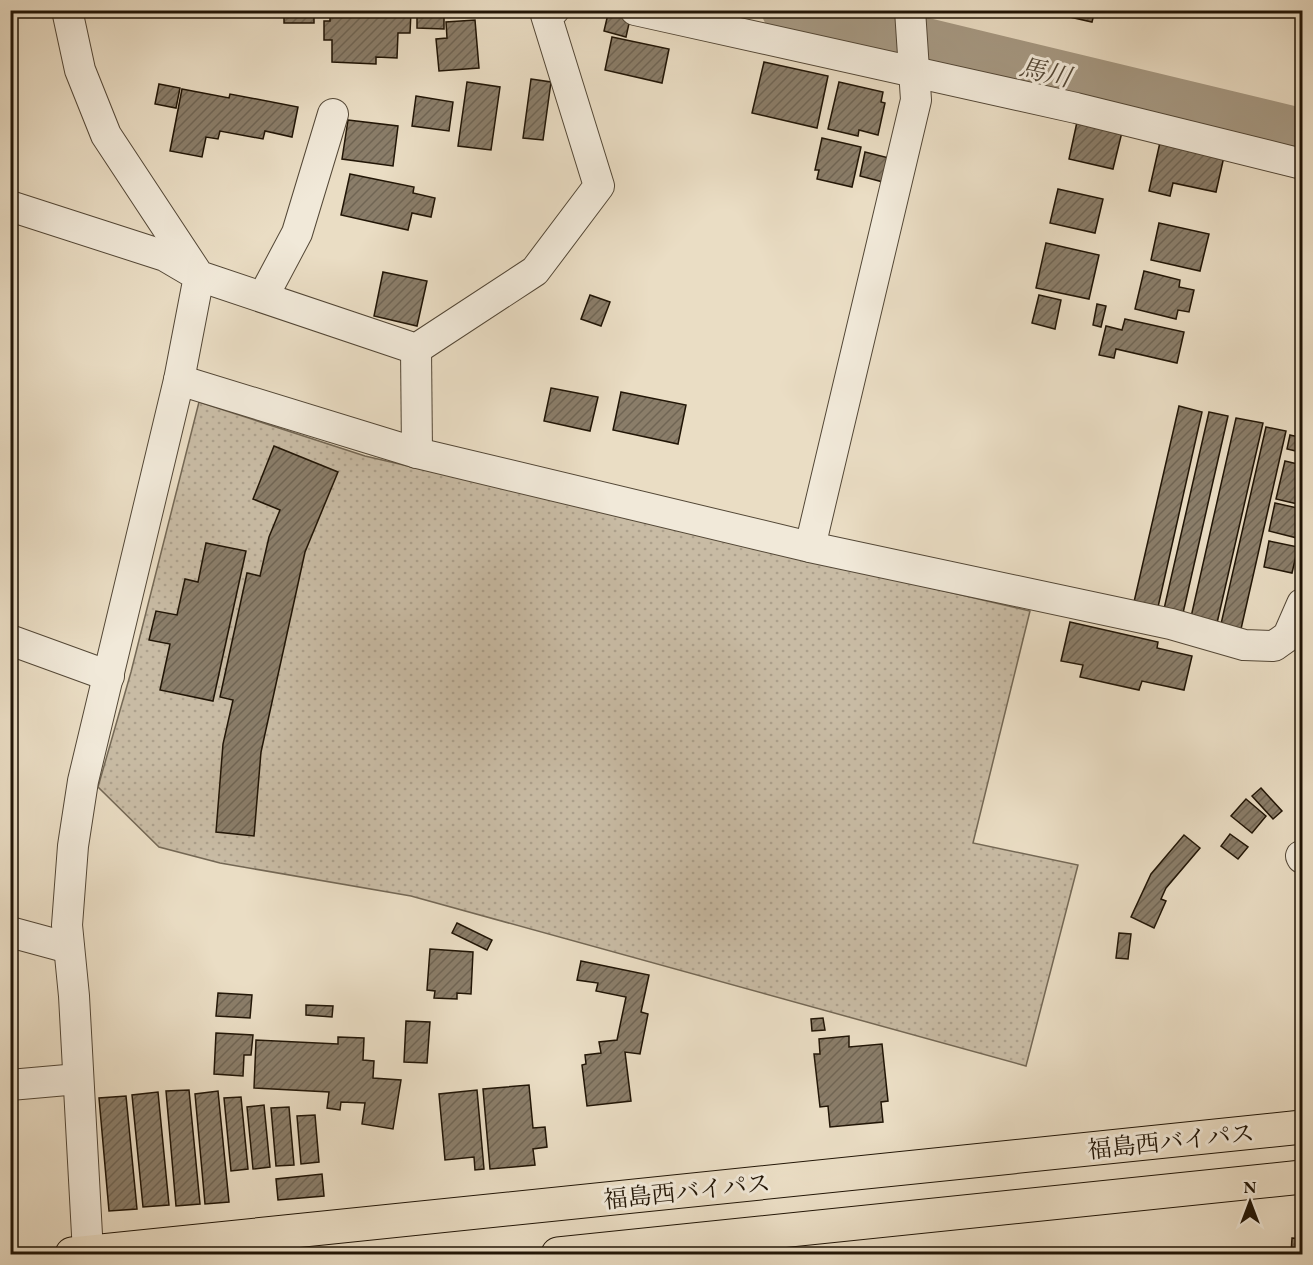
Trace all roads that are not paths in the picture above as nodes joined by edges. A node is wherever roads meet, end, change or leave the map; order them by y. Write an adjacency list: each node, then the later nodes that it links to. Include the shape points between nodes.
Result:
1 (67, 10): 9 (street, via 80,70 106,135)
2 (554, 10): 11 (street, via 546,15 599,186 535,272)
3 (635, 10): 5 (street)
4 (910, 20): 5 (street)
5 (913, 65): 7 (street); 14 (street, via 916,100)
6 (333, 114): 10 (street, via 297,233)
7 (1302, 164)
8 (10, 206): 9 (street, via 165,256)
9 (199, 276): 10 (street); 12 (street)
10 (263, 297): 11 (street)
11 (416, 349): 13 (street)
12 (179, 380): 13 (street); 17 (street)
13 (417, 453): 14 (street)
14 (810, 547): 15 (street, via 1171,624 1244,645 1274,646 1288,636)
15 (1302, 604)
16 (10, 639): 17 (street)
17 (109, 676): 19 (street, via 83,781 73,846)
18 (10, 932): 19 (street)
19 (69, 948): 20 (street)
20 (78, 1079): 21 (street); 24 (street)
21 (10, 1085)
22 (1302, 1127): 24 (highway, 福島西バイパス)
23 (1302, 1176): 25 (highway, 福島西バイパス)
24 (80, 1254)
25 (558, 1254)

